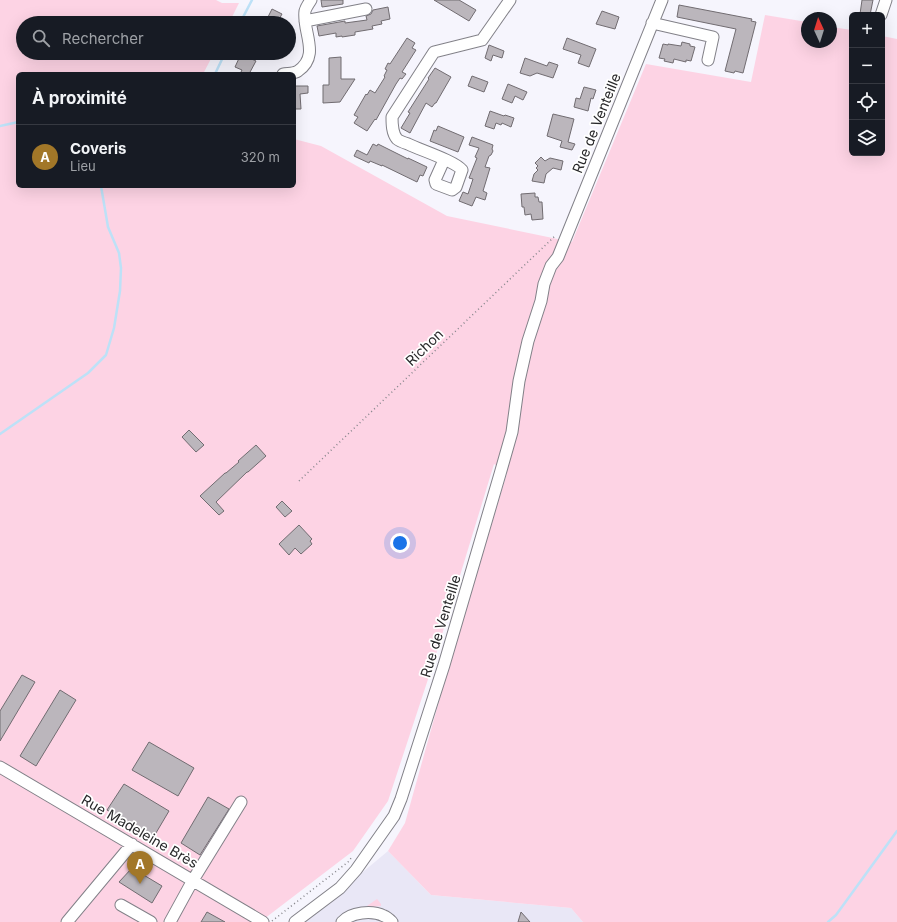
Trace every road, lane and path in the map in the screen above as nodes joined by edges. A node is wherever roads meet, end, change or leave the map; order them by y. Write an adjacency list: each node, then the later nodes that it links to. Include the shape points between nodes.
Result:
1 (310, 0): 7 (street, via 305,9)
2 (510, 0): 11 (street, via 482,40 434,52 392,117 392,128 397,139)
3 (662, 0): 8 (street, Rue de Venteille)
4 (886, 0): 6 (street)
5 (366, 9): 7 (street)
6 (882, 12)
7 (305, 21): 10 (street, via 310,55)
8 (652, 23): 9 (street, via 713,37); 12 (street, Rue de Venteille)
9 (708, 60)
10 (296, 72)
11 (444, 160)
12 (567, 235): 13 (path, Richon, via 556,235); 25 (street, Rue de Venteille, via 558,257 554,277 541,301 528,340 512,432 444,665 401,799 394,816 356,870 340,888)
13 (299, 482)
14 (0, 767): 16 (street, Rue Madeleine Brès)
15 (241, 802): 18 (street)
16 (132, 844): 18 (street, Rue Madeleine Brès); 20 (street)
17 (352, 857): 24 (path)
18 (193, 880): 22 (street); 23 (street, Rue Madeleine Brès)
19 (121, 905): 21 (street)
20 (67, 922)
21 (151, 922)
22 (170, 922)
23 (264, 922)
24 (271, 922)
25 (295, 922)
26 (342, 922): 27 (street, via 353,914 364,913 385,916)
27 (392, 922)

